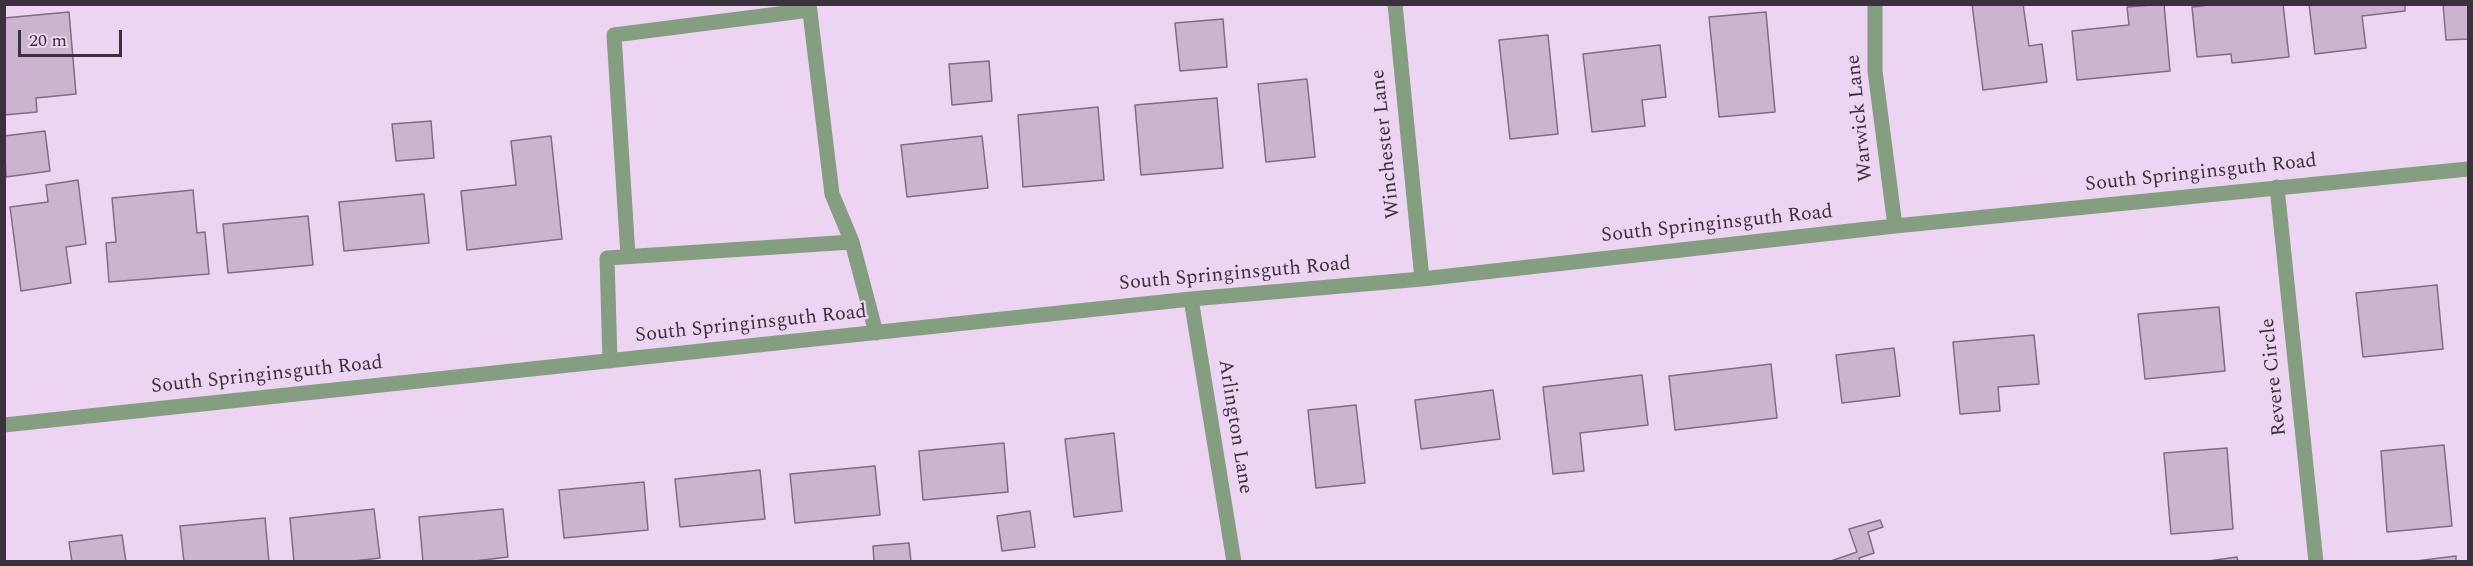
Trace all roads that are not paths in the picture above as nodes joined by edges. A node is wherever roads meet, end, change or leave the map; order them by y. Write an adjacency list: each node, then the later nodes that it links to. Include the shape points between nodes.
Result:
1 (1395, 4): 9 (street, Winchester Lane)
2 (1875, 4): 6 (street, Warwick Lane, via 1875,71)
3 (810, 8): 7 (street, via 832,194); 8 (street, via 614,34)
4 (2469, 169): 5 (street, South Springinsguth Road)
5 (2277, 188): 6 (street, South Springinsguth Road); 15 (street, Revere Circle)
6 (1895, 226): 9 (street, South Springinsguth Road)
7 (852, 242): 8 (street); 11 (street)
8 (628, 256): 12 (street, via 607,258)
9 (1422, 279): 10 (street, South Springinsguth Road)
10 (1191, 299): 11 (street, South Springinsguth Road); 14 (street, Arlington Lane)
11 (876, 333): 12 (street, South Springinsguth Road)
12 (610, 360): 13 (street, South Springinsguth Road)
13 (4, 424)
14 (1234, 561)
15 (2316, 561)

